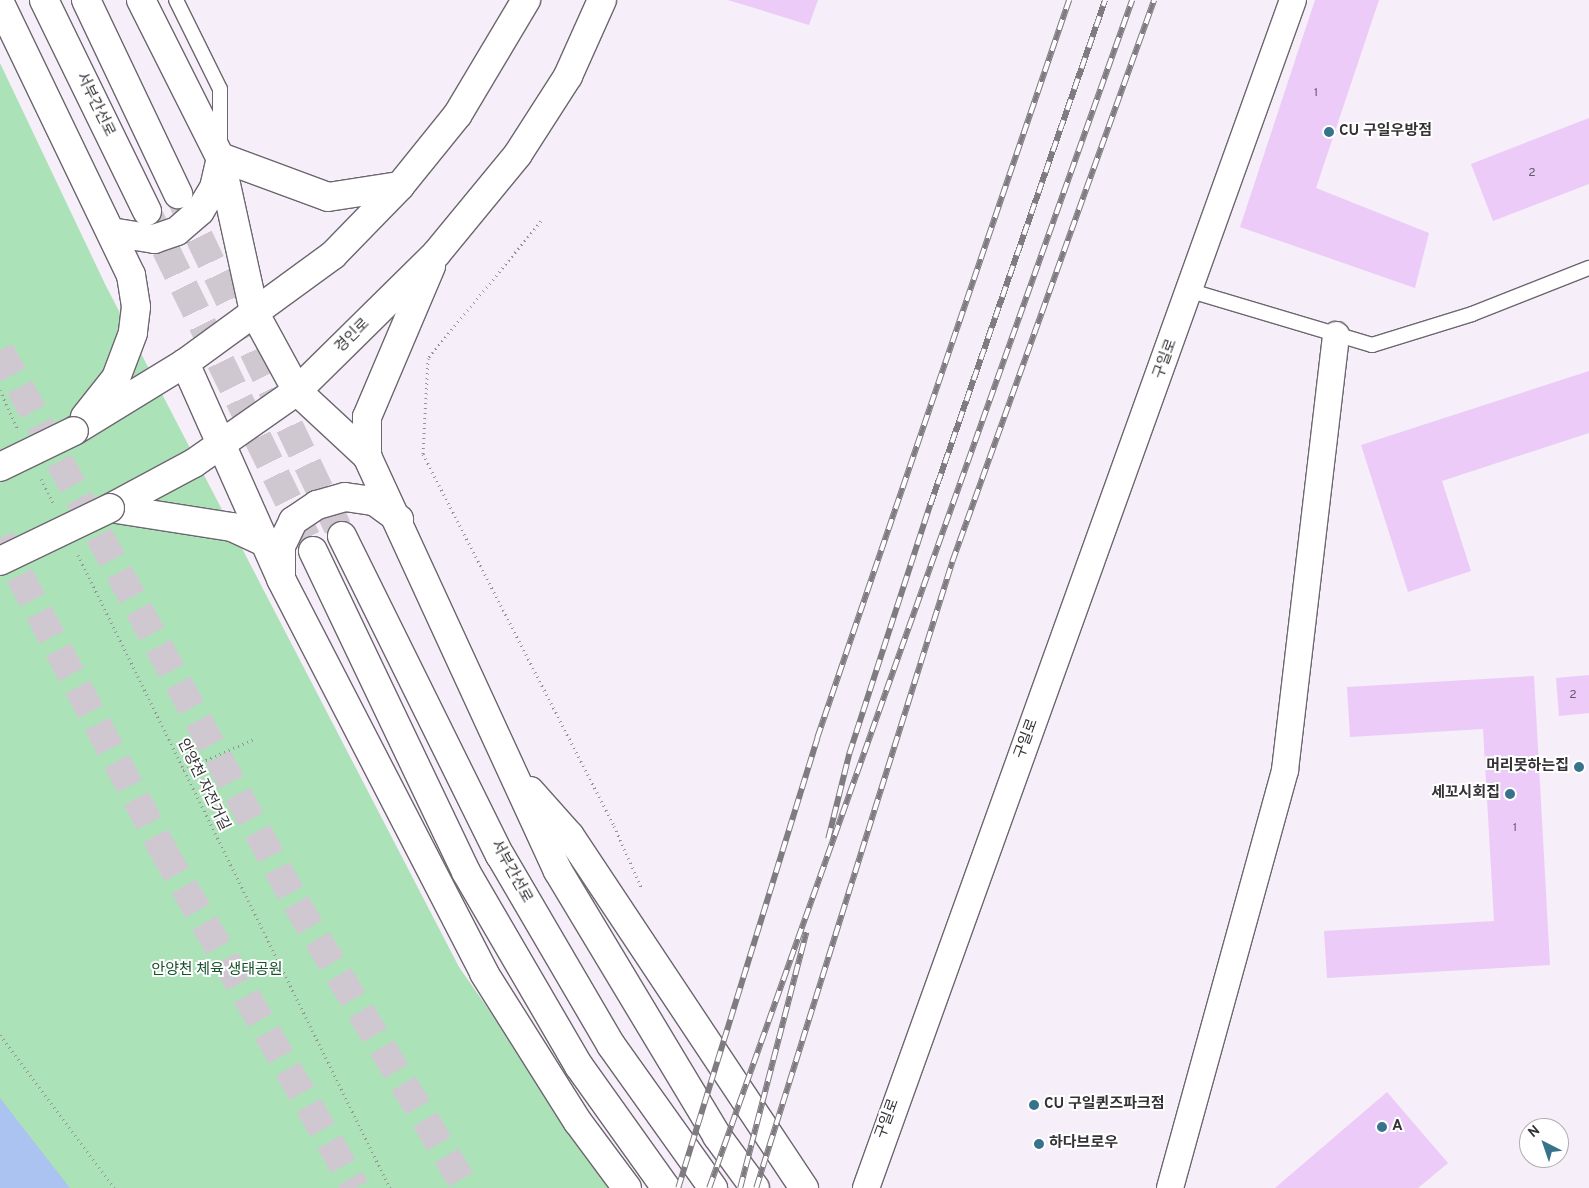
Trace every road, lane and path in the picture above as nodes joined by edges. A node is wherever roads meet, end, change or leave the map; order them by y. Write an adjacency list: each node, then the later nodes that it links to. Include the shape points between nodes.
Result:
1 (44, 0): 12 (main road, 서부간선로)
2 (86, 0): 11 (main road)
3 (141, 0): 9 (main road)
4 (176, 0): 9 (lane, via 220,89)
5 (526, 0): 10 (main road, via 458,114)
6 (602, 0): 15 (main road, 경인로, via 568,76 518,154)
7 (1293, 0): 17 (street, 구일로)
8 (0, 3): 14 (main road)
9 (220, 157): 10 (main road, via 328,197); 14 (main road, via 214,188 200,211 177,231 154,239); 18 (main road)
10 (400, 186): 18 (main road, via 333,255)
11 (178, 194)
12 (147, 211)
13 (541, 221): 41 (path, via 428,358 422,454 614,826)
14 (111, 232): 23 (main road, via 131,275 136,307 133,333 116,378)
15 (436, 254): 22 (main road, 경인로); 26 (main road, via 367,417)
16 (1589, 268): 19 (lane, via 1472,314 1372,345)
17 (1191, 291): 19 (lane); 50 (street, 구일로, via 879,1142)
18 (254, 312): 20 (main road); 22 (main road)
19 (1336, 335): 51 (street, via 1285,770)
20 (184, 363): 23 (main road); 25 (main road)
21 (0, 390): 24 (path)
22 (297, 391): 25 (main road, 경인로); 26 (main road)
23 (74, 431): 27 (main road, bridge)
24 (18, 432)
25 (221, 445): 29 (main road, 경인로); 33 (main road)
26 (367, 456): 31 (main road)
27 (0, 467)
28 (40, 476): 30 (path)
29 (110, 508): 33 (main road, via 232,527); 36 (main road, 경인로, bridge)
30 (57, 512)
31 (400, 520): 37 (main road, via 374,501 346,497 317,505 293,521 281,546); 40 (main road)
32 (342, 536): 47 (main road, 서부간선로, via 500,854 611,1045)
33 (264, 542): 37 (main road)
34 (74, 548): 39 (path, 안양천 자전거길)
35 (313, 551): 46 (main road, via 466,872 579,1066)
36 (0, 561)
37 (281, 580): 45 (main road, via 484,972 578,1122)
38 (254, 739): 39 (path)
39 (184, 770): 44 (path, 안양천 자전거길)
40 (511, 770): 48 (main road, via 558,871 717,1136); 49 (main road, via 570,836)
41 (644, 896)
42 (0, 1035): 43 (path)
43 (114, 1188)
44 (390, 1188)
45 (627, 1188)
46 (666, 1188)
47 (713, 1188)
48 (755, 1188)
49 (804, 1188)
50 (866, 1188)
51 (1170, 1188)

